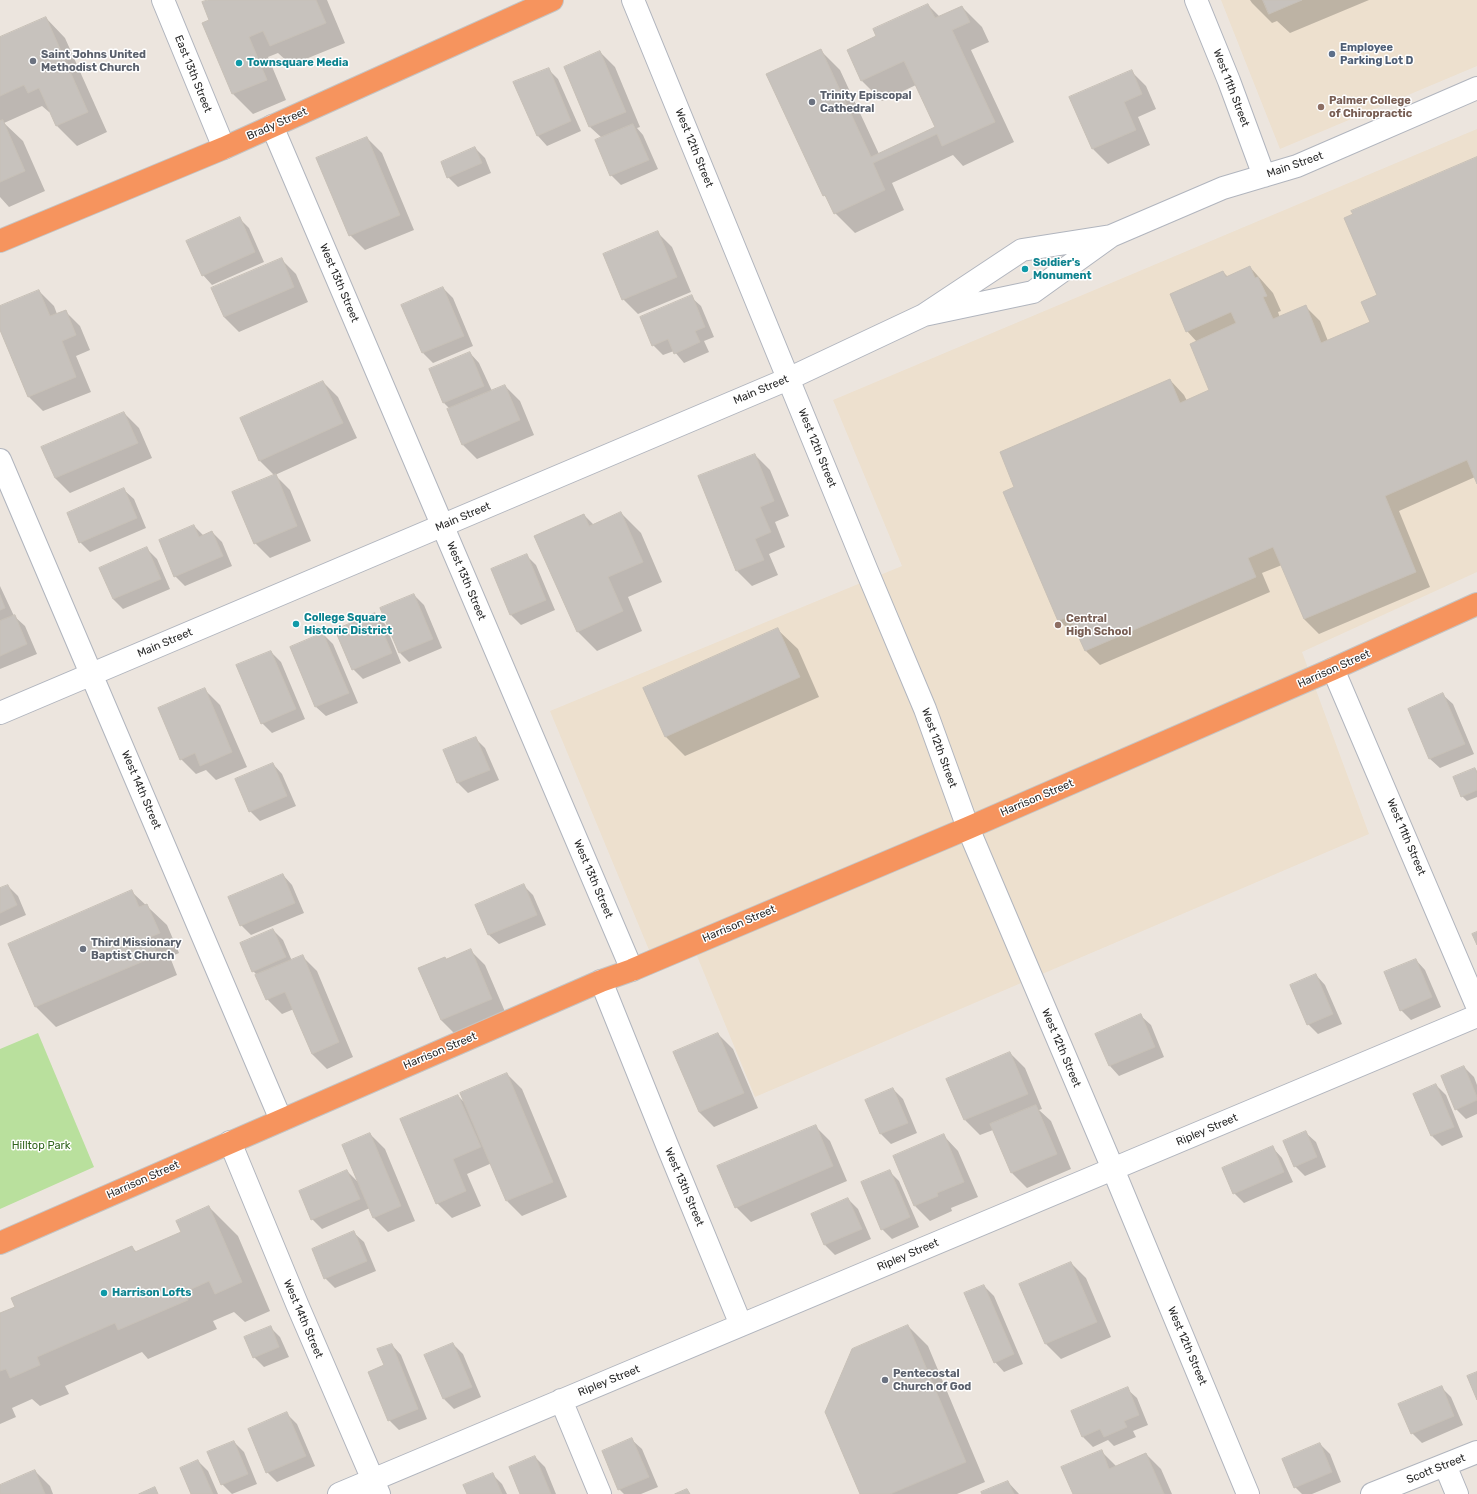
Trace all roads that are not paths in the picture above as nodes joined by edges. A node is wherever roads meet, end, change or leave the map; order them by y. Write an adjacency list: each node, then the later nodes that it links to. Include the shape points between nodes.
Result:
1 (162, 0): 7 (street, East 13th Street)
2 (552, 0): 6 (highway, Brady Street)
3 (633, 0): 12 (street, West 12th Street)
4 (1196, 0): 8 (street, West 11th Street)
5 (1477, 88): 8 (street, Main Street, via 1297,166)
6 (272, 126): 7 (highway, Brady Street); 14 (street, West 13th Street)
7 (224, 148): 10 (highway, Brady Street)
8 (1264, 176): 9 (street, Main Street, via 1222,188)
9 (1111, 236): 11 (street, Main Street, via 1033,292); 11 (street, Main Street, via 1022,250)
10 (0, 241)
11 (924, 315): 12 (street, Main Street)
12 (788, 379): 14 (street, Main Street); 19 (street, West 12th Street, via 926,709)
13 (0, 460): 17 (street, West 14th Street)
14 (443, 525): 17 (street, Main Street); 20 (street, West 13th Street)
15 (1477, 604): 16 (highway, Harrison Street)
16 (1333, 669): 19 (highway, Harrison Street); 22 (street, West 11th Street)
17 (92, 674): 18 (street, Main Street); 24 (street, West 14th Street)
18 (0, 713)
19 (968, 828): 20 (highway, Harrison Street); 26 (street, West 12th Street)
20 (632, 970): 21 (highway, Harrison Street)
21 (601, 981): 24 (highway, Harrison Street); 28 (street, West 13th Street)
22 (1477, 1006)
23 (1477, 1016): 26 (street, Ripley Street)
24 (281, 1120): 25 (highway, Harrison Street)
25 (230, 1142): 27 (highway, Harrison Street); 32 (street, West 14th Street)
26 (1113, 1169): 28 (street, Ripley Street); 35 (street, West 12th Street)
27 (0, 1243)
28 (741, 1325): 29 (street, Ripley Street)
29 (560, 1400): 32 (street, Ripley Street); 34 (street)
30 (1477, 1452): 31 (street, Scott Street)
31 (1445, 1464): 36 (street, Scott Street); 37 (street)
32 (376, 1487): 33 (street, Ripley Street)
33 (339, 1494)
34 (600, 1494)
35 (1248, 1494)
36 (1372, 1494)
37 (1458, 1494)

